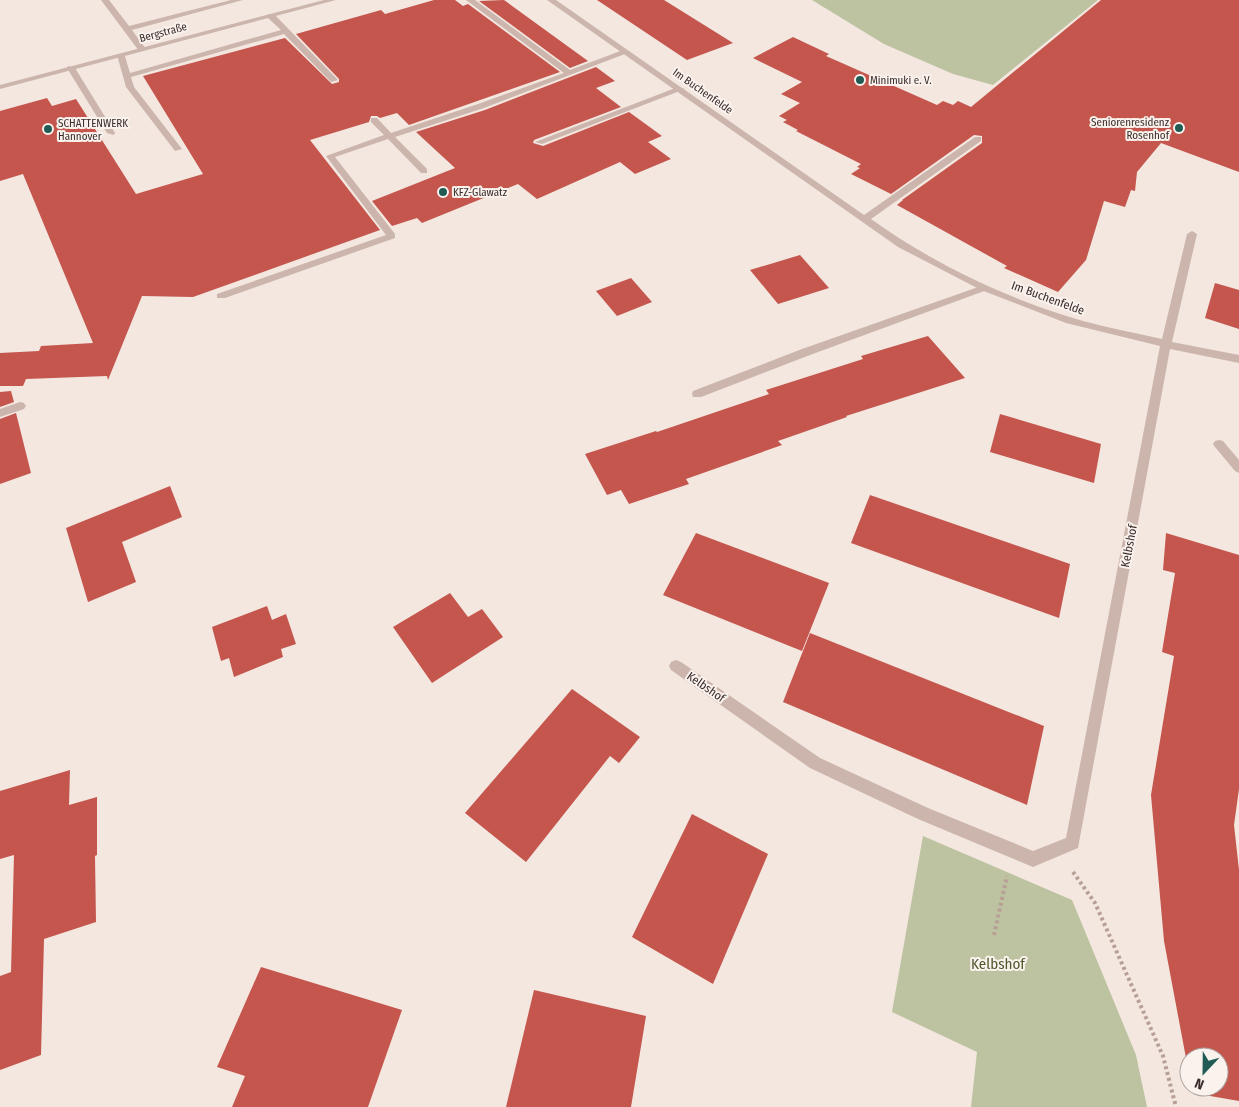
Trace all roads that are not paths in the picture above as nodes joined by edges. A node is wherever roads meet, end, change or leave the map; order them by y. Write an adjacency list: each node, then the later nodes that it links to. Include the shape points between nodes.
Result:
1 (105, 0): 7 (street)
2 (239, 0): 7 (street)
3 (332, 0): 6 (street, Bergstraße)
4 (470, 0): 13 (street)
5 (551, 0): 10 (street, Im Buchenfelde)
6 (271, 16): 8 (street); 9 (street, Bergstraße)
7 (127, 29): 9 (street)
8 (286, 31): 14 (street); 15 (street)
9 (142, 49): 11 (street, Bergstraße)
10 (626, 52): 13 (street); 17 (street, Im Buchenfelde)
11 (121, 55): 12 (street, Bergstraße); 14 (street)
12 (71, 68): 16 (street, Bergstraße); 19 (street)
13 (569, 73): 20 (street)
14 (127, 76): 23 (street, via 130,87)
15 (334, 80)
16 (0, 87)
17 (681, 89): 22 (street); 25 (street, Im Buchenfelde)
18 (374, 120): 20 (street)
19 (111, 133)
20 (390, 136): 24 (street); 28 (street, via 330,156 392,236)
21 (978, 138): 25 (street)
22 (539, 142)
23 (178, 149)
24 (424, 171)
25 (865, 219): 27 (street, Im Buchenfelde, via 901,245)
26 (1192, 234): 29 (street, Kelbshof)
27 (984, 288): 29 (street, Im Buchenfelde, via 1070,321); 31 (street)
28 (221, 296)
29 (1166, 344): 30 (street, Im Buchenfelde); 36 (street, Kelbshof, via 1073,843 1033,859 923,814 815,763)
30 (1239, 359)
31 (697, 394)
32 (20, 406): 33 (street)
33 (0, 413)
34 (1219, 444): 35 (street)
35 (1239, 468)
36 (676, 666)

